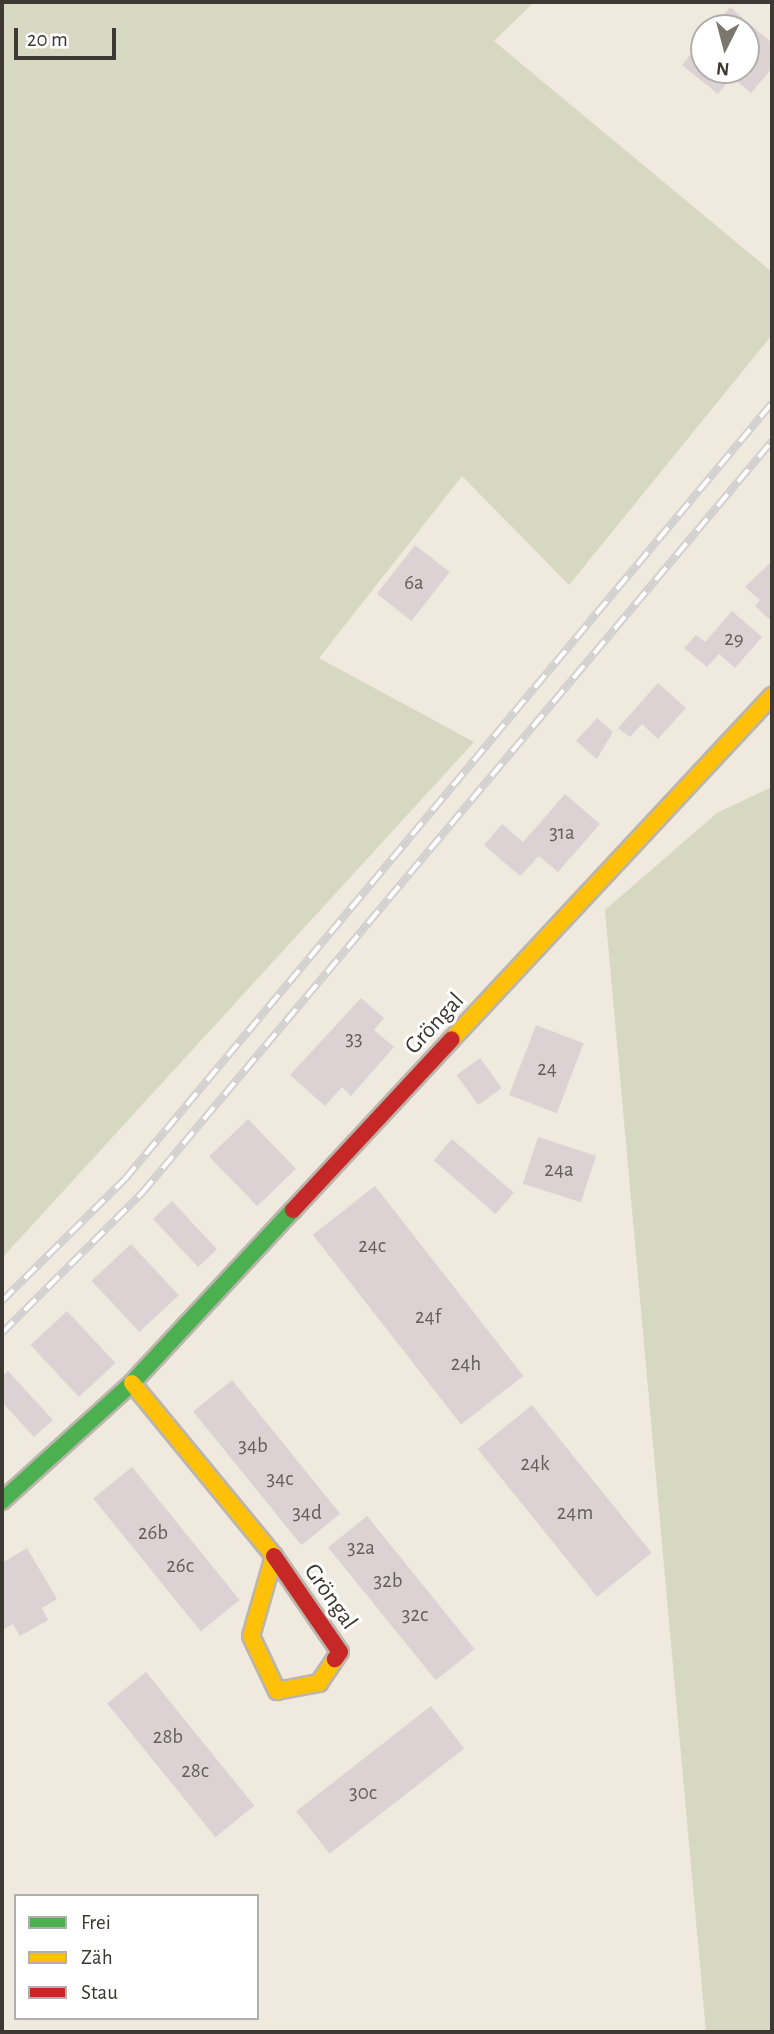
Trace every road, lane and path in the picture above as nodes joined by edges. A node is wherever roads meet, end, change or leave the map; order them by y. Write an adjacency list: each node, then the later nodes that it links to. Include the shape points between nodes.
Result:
1 (772, 696): 2 (street, Gröngal)
2 (132, 1383): 3 (street, Gröngal); 4 (street, Gröngal)
3 (2, 1501)
4 (274, 1556): 4 (street, Gröngal, via 251,1636 277,1691 319,1683 340,1652)

